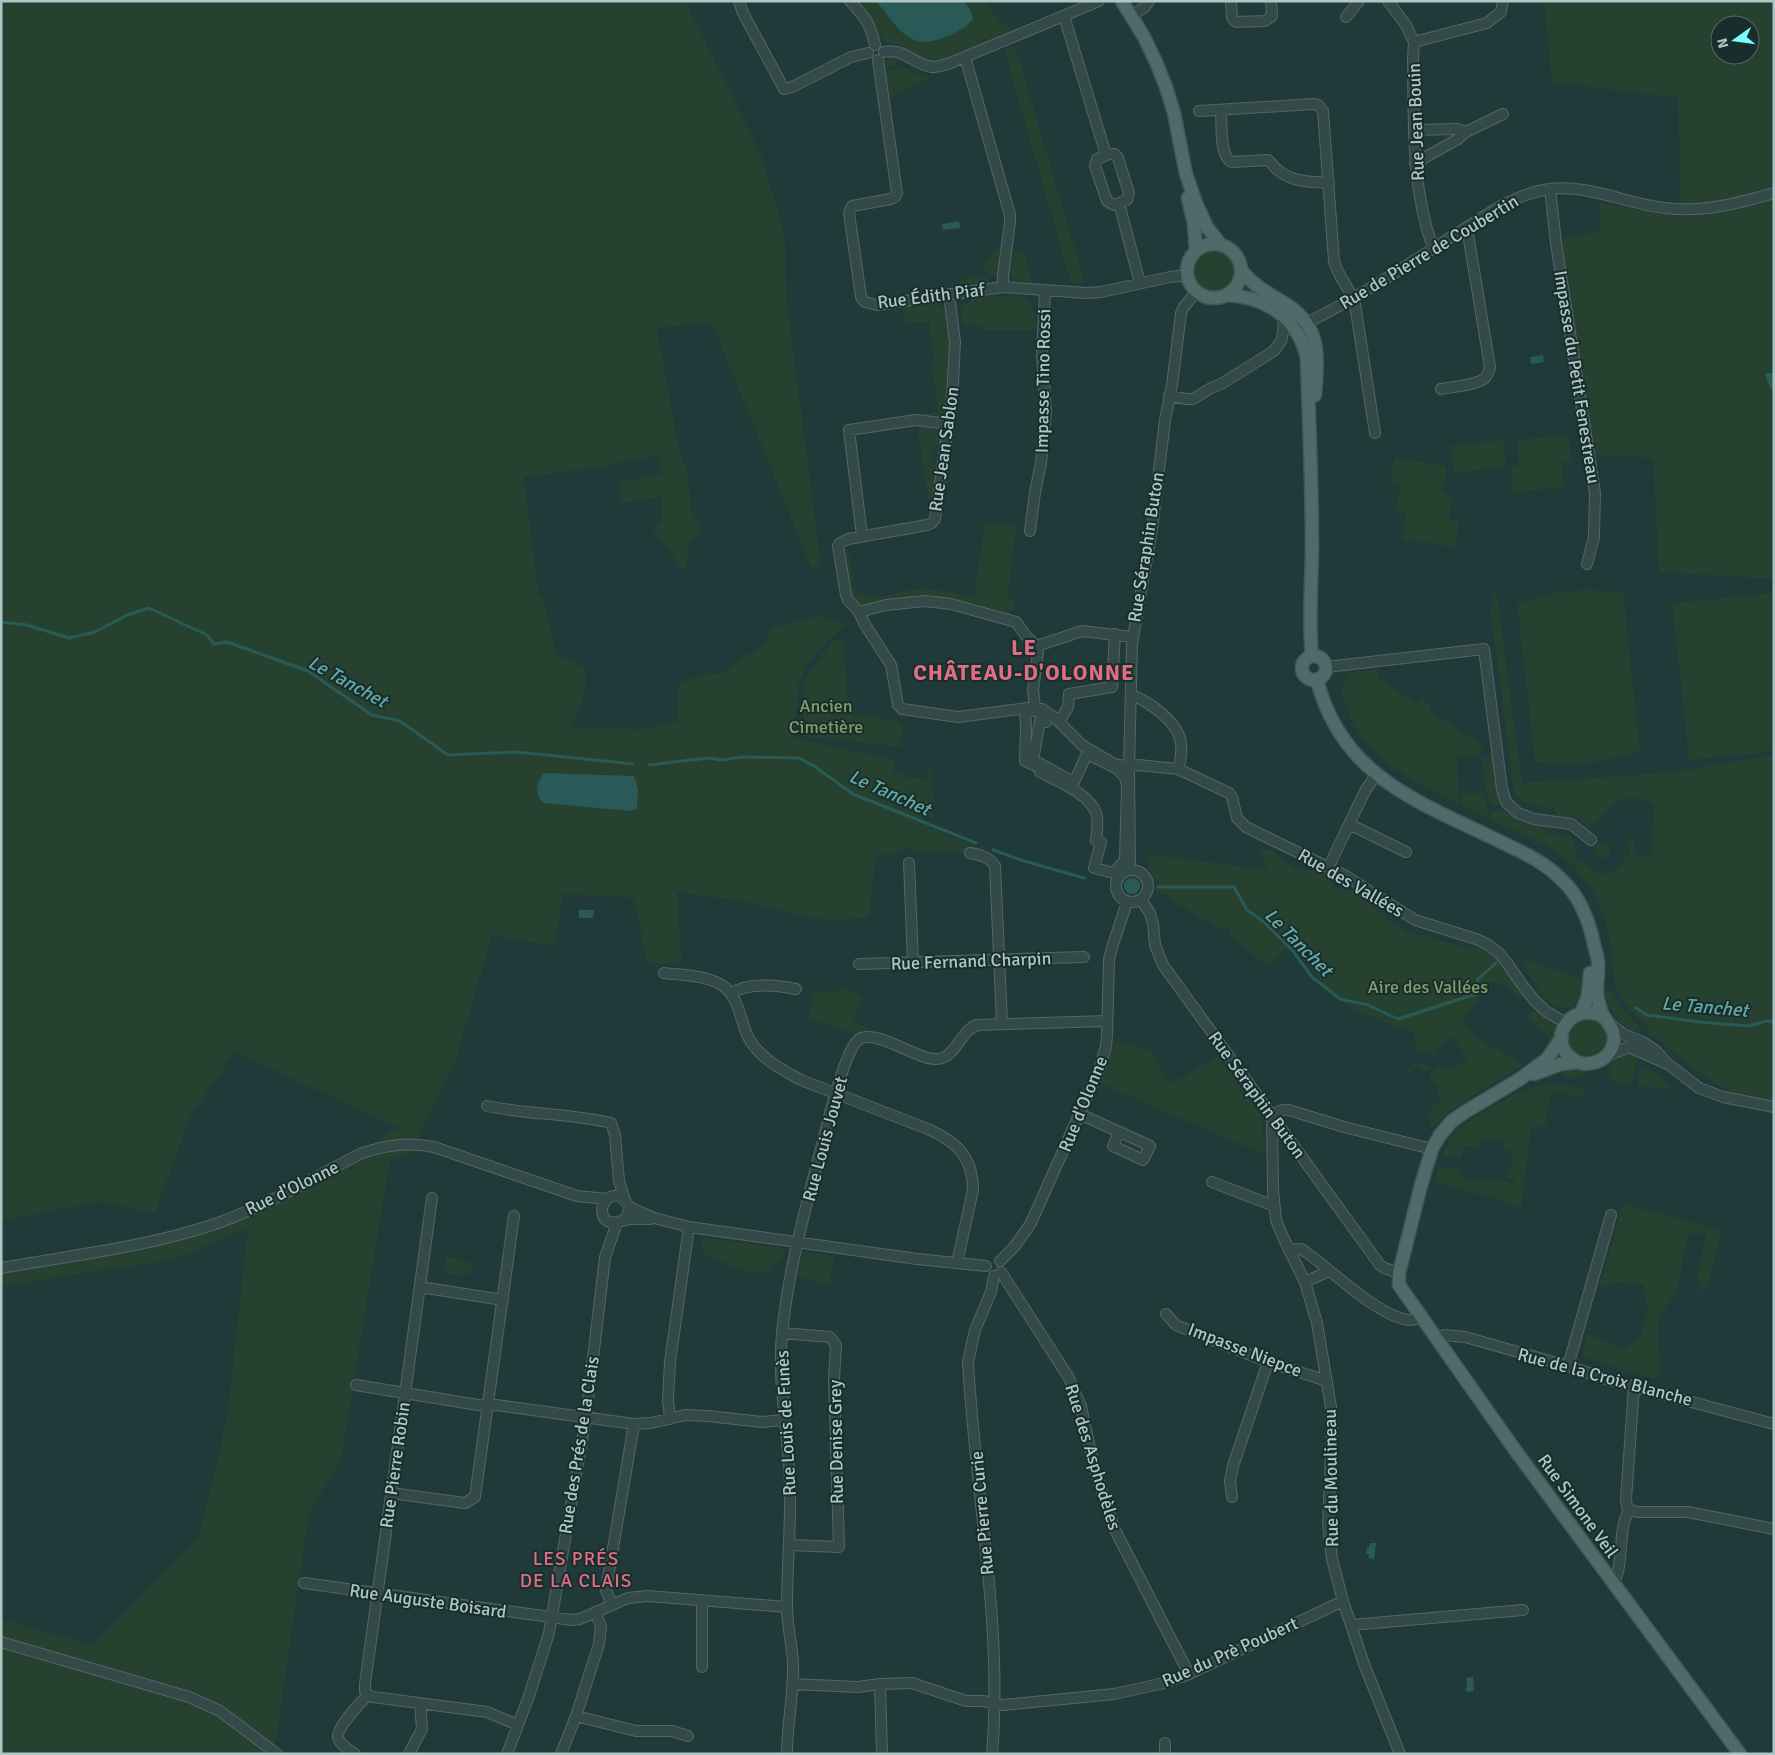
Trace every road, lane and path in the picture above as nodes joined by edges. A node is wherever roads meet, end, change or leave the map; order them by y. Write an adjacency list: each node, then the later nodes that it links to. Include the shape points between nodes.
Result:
1 (739, 1): 15 (street, via 784,89)
2 (850, 1): 15 (street, via 868,21 872,31)
3 (1099, 1): 11 (street)
4 (1122, 1): 12 (main road)
5 (1149, 1): 12 (street)
6 (1231, 1): 7 (street, via 1232,18 1236,22 1265,21 1272,16)
7 (1271, 1)
8 (1359, 1): 13 (street)
9 (1388, 1): 14 (street, Rue Jean Bouin)
10 (1503, 1): 14 (street, via 1501,12 1487,23)
11 (1064, 16): 17 (street); 23 (street)
12 (1131, 16): 25 (main road, via 1166,87)
13 (1346, 17)
14 (1414, 42): 21 (street, Rue Jean Bouin)
15 (872, 49): 16 (street, via 880,46)
16 (881, 56): 17 (street, via 896,51 931,67); 40 (street, Rue Édith Piaf, via 897,193 895,198 856,204 849,213 861,297 865,302 877,305)
17 (965, 57): 37 (street, via 1010,214)
18 (1221, 110): 19 (street); 26 (street, via 1224,153 1228,160 1268,160 1281,173 1292,178); 26 (street, via 1318,105 1324,116)
19 (1199, 111)
20 (1502, 114): 22 (street)
21 (1414, 130): 22 (street, via 1457,129); 24 (street, Rue Jean Bouin)
22 (1466, 132): 24 (street)
23 (1106, 155): 29 (street, via 1115,154 1118,158 1129,193 1127,200); 29 (street, via 1097,159 1095,166 1107,201)
24 (1415, 163): 32 (street, Rue Jean Bouin, via 1421,204)
25 (1186, 174): 31 (main road, via 1207,227); 33 (main road)
26 (1329, 182): 42 (street, via 1334,261)
27 (1550, 189): 28 (street, Rue de Pierre de Coubertin, via 1598,194 1666,209 1718,207); 30 (street, Rue de Pierre de Coubertin, via 1528,193 1506,203); 53 (street, Impasse du Petit Fenestreau, via 1595,493 1594,537)
28 (1774, 193)
29 (1119, 203): 36 (street)
30 (1466, 228): 32 (street, Rue de Pierre de Coubertin); 46 (street, via 1489,374 1479,382)
31 (1221, 245): 33 (main road, via 1208,244); 34 (main road, via 1236,254)
32 (1433, 248): 42 (street, Rue de Pierre de Coubertin)
33 (1196, 251): 35 (main road, via 1188,262)
34 (1242, 271): 41 (main road, via 1238,285); 44 (main road, via 1255,285 1289,306)
35 (1187, 275): 36 (street, Rue Édith Piaf); 39 (main road)
36 (1140, 283): 38 (street, Rue Édith Piaf, via 1101,292)
37 (1003, 288): 38 (street, Rue Édith Piaf); 40 (street, Rue Édith Piaf)
38 (1045, 290): 51 (street, Impasse Tino Rossi, via 1042,354 1046,412)
39 (1196, 292): 41 (main road, via 1211,298); 47 (street, Rue Séraphin Buton, via 1181,314)
40 (949, 294): 48 (street, Rue Jean Sablon, via 955,342)
41 (1227, 295): 43 (main road, via 1253,300)
42 (1353, 298): 44 (street, Rue de Pierre de Coubertin); 49 (street)
43 (1284, 316): 45 (main road); 47 (street, via 1281,341 1274,351 1199,396 1187,399)
44 (1307, 322): 45 (street, Rue de Pierre de Coubertin); 50 (main road, via 1314,336 1317,358)
45 (1295, 328): 50 (main road, via 1307,359)
46 (1441, 389)
47 (1169, 396): 56 (street, Rue Séraphin Buton, via 1152,529)
48 (950, 424): 52 (street, Rue Jean Sablon, via 932,523); 52 (street, via 916,420 849,430)
49 (1375, 433)
50 (1311, 450): 58 (main road)
51 (1030, 531)
52 (862, 536): 54 (street, Rue Jean Sablon, via 844,540 838,546 846,595)
53 (1587, 564)
54 (860, 612): 57 (street, via 886,605 925,601 951,604 1016,622); 62 (street, via 891,665 898,705 902,709 958,717)
55 (1115, 634): 56 (street); 57 (street, via 1082,631); 63 (street, via 1112,687 1069,694 1068,707)
56 (1132, 637): 61 (street, Rue Séraphin Buton)
57 (1037, 646): 62 (street, via 1033,690)
58 (1312, 656): 59 (main road, via 1320,657); 60 (main road, via 1303,663 1302,670 1309,680)
59 (1326, 667): 60 (main road, via 1325,674); 68 (street, via 1484,649 1506,802 1525,817 1571,824)
60 (1317, 680): 66 (main road, via 1325,706 1341,736)
61 (1131, 695): 64 (street, Rue Séraphin Buton); 65 (street, via 1159,711 1177,729 1182,746)
62 (1035, 707): 63 (street, Rue des Vallées)
63 (1059, 722): 64 (street, Rue des Vallées, via 1082,746 1114,764)
64 (1129, 767): 65 (street, Rue des Vallées); 73 (street, Rue Séraphin Buton)
65 (1178, 769): 72 (street, Rue des Vallées, via 1229,793 1237,818 1246,827)
66 (1376, 775): 67 (street); 77 (main road, via 1407,796 1536,859 1556,873 1582,907)
67 (1349, 824): 69 (street); 72 (street)
68 (1591, 840)
69 (1406, 852)
70 (970, 853): 79 (street, via 988,858 995,866)
71 (909, 863): 80 (street)
72 (1329, 866): 89 (street, Rue des Vallées, via 1415,920 1487,944 1498,952 1535,1002)
73 (1130, 870): 75 (street, via 1141,872 1148,880 1148,891); 76 (street, via 1121,874 1116,884 1118,894)
74 (1114, 873): 74 (street, via 1125,856 1125,777 1116,768 1087,754 1074,782 1034,760 1040,721 1046,722 1047,718 1044,714 1025,710 1025,761 1090,802 1096,814 1096,840 1101,842 1094,868)
75 (1141, 900): 76 (street); 99 (street, Rue Séraphin Buton, via 1151,917 1155,945 1163,965)
76 (1127, 901): 87 (street, Rue d'Olonne, via 1111,948)
77 (1594, 946): 85 (main road, via 1588,996); 86 (main road, via 1598,961 1597,995)
78 (1084, 957): 79 (street, Rue Fernand Charpin)
79 (1000, 960): 80 (street, Rue Fernand Charpin); 88 (street)
80 (913, 962): 81 (street, Rue Fernand Charpin)
81 (859, 964)
82 (664, 972): 84 (street, via 716,982)
83 (796, 989): 84 (street, via 749,986)
84 (731, 993): 95 (street, via 748,1036 762,1054 801,1080)
85 (1581, 1013): 86 (main road, via 1593,1012); 89 (main road)
86 (1606, 1020): 91 (main road, via 1614,1036); 93 (street, via 1623,1034 1650,1046)
87 (1107, 1021): 88 (street, Rue Louis Jouvet); 98 (street, Rue d'Olonne, via 1103,1058)
88 (1002, 1023): 95 (street, Rue Louis Jouvet, via 971,1027 951,1053 941,1059 930,1058 872,1036 860,1038 854,1044)
89 (1566, 1023): 90 (main road)
90 (1562, 1037): 92 (main road, via 1566,1052); 94 (main road, via 1547,1059)
91 (1607, 1056): 92 (main road, via 1595,1064); 93 (street, via 1629,1047)
92 (1578, 1062): 94 (main road, via 1561,1064)
93 (1668, 1064): 97 (street, via 1695,1085 1714,1094)
94 (1520, 1079): 102 (main road, via 1458,1116 1440,1135)
95 (834, 1094): 117 (street, Rue Louis Jouvet); 120 (street, via 945,1137 964,1154 970,1165 973,1190)
96 (487, 1106): 104 (street, via 611,1122)
97 (1774, 1107)
98 (1080, 1114): 100 (street); 123 (street, Rue d'Olonne, via 1031,1224)
99 (1272, 1117): 101 (street, Rue Séraphin Buton); 102 (street, via 1282,1110 1289,1110); 103 (street, Rue du Moulineau)
100 (1119, 1132)
101 (1286, 1135): 103 (street, via 1276,1146); 125 (street, Rue Séraphin Buton, via 1380,1265)
102 (1432, 1150): 125 (main road)
103 (1272, 1158): 110 (street, Rue du Moulineau)
104 (619, 1181): 108 (street); 109 (street)
105 (1212, 1182): 110 (street)
106 (577, 1196): 108 (street, Rue d'Olonne); 113 (street, Rue d'Olonne); 122 (street, Rue d'Olonne, via 434,1147 395,1145 362,1153 254,1208 182,1234)
107 (432, 1198): 127 (street, Rue Pierre Robin)
108 (610, 1198): 109 (street, Rue d'Olonne, via 618,1196); 113 (street, via 603,1204)
109 (627, 1203): 114 (street, Rue d'Olonne); 115 (street, via 628,1214)
110 (1274, 1206): 119 (street, Rue du Moulineau)
111 (1611, 1214): 134 (street)
112 (514, 1216): 128 (street)
113 (604, 1216): 115 (street, Rue d'Olonne, via 611,1222); 118 (street, Rue des Prés de la Clais)
114 (654, 1218): 115 (street, Rue d'Olonne); 116 (street, Rue d'Olonne)
115 (621, 1221): 118 (street, Rue des Prés de la Clais)
116 (689, 1227): 117 (street, Rue d'Olonne); 141 (street, via 670,1362)
117 (798, 1241): 120 (street, Rue d'Olonne); 131 (street, Rue Louis de Funès)
118 (607, 1249): 140 (street, Rue des Prés de la Clais)
119 (1290, 1250): 124 (street, via 1301,1249); 126 (street, Rue du Moulineau)
120 (957, 1263): 121 (street, Rue d'Olonne)
121 (986, 1266): 123 (street, via 987,1272); 123 (street, Rue d'Olonne, via 992,1259)
122 (1, 1268)
123 (998, 1270): 163 (street, Rue des Asphodèles, via 1076,1392 1094,1467 1114,1528); 168 (street, Rue Pierre Curie, via 974,1330 968,1362 992,1626)
124 (1329, 1271): 126 (street); 130 (street, via 1382,1309 1407,1320)
125 (1399, 1273): 130 (main road, Rue Simone Veil, via 1399,1286)
126 (1305, 1282): 135 (street, Rue du Moulineau, via 1317,1323)
127 (420, 1287): 128 (street); 138 (street, Rue Pierre Robin)
128 (503, 1300): 139 (street)
129 (1166, 1314): 133 (street, Impasse Niepce, via 1176,1325)
130 (1420, 1316): 132 (main road, Rue Simone Veil)
131 (782, 1333): 142 (street, Rue Louis de Funès); 149 (street, Rue Denise Grey, via 830,1337 836,1345 839,1548)
132 (1436, 1338): 134 (street, Rue de la Croix Blanche, via 1444,1335 1465,1337); 151 (main road, Rue Simone Veil)
133 (1268, 1362): 135 (street, Impasse Niepce); 146 (street, via 1233,1466 1230,1481)
134 (1568, 1366): 137 (street, Rue de la Croix Blanche)
135 (1327, 1381): 154 (street, Rue du Moulineau, via 1332,1432 1329,1529)
136 (356, 1385): 138 (street)
137 (1634, 1386): 144 (street, Rue de la Croix Blanche); 147 (street, via 1626,1499)
138 (405, 1394): 139 (street); 145 (street, Rue Pierre Robin)
139 (488, 1406): 140 (street); 145 (street, via 475,1497 465,1503)
140 (586, 1417): 143 (street); 159 (street, Rue des Prés de la Clais)
141 (670, 1418): 142 (street, via 691,1415 762,1422); 143 (street, via 651,1424)
142 (784, 1420): 149 (street, Rue Louis de Funès, via 789,1470)
143 (634, 1424): 155 (street, via 606,1590)
144 (1774, 1424)
145 (391, 1492): 152 (street, Rue Pierre Robin)
146 (1232, 1497)
147 (1630, 1510): 148 (street, via 1688,1512); 151 (street, via 1625,1517 1620,1568)
148 (1774, 1529)
149 (789, 1545): 156 (street, Rue Louis de Funès)
150 (304, 1583): 152 (street, Rue Auguste Boisard)
151 (1614, 1583): 181 (main road, Rue Simone Veil)
152 (377, 1594): 159 (street, Rue Auguste Boisard); 166 (street, Rue Pierre Robin, via 365,1684)
153 (702, 1601): 155 (street, Rue Auguste Boisard, via 648,1596 628,1598); 156 (street, Rue Auguste Boisard); 162 (street)
154 (1342, 1601): 160 (street, Rue du Moulineau); 163 (street, Rue du Prè Poubert)
155 (612, 1605): 158 (street, Rue Auguste Boisard)
156 (787, 1607): 164 (street, Rue Louis de Funès)
157 (1523, 1610): 160 (street)
158 (594, 1612): 159 (street, Rue Auguste Boisard, via 580,1619); 169 (street, via 601,1626 600,1644)
159 (552, 1618): 170 (street, Rue des Prés de la Clais, via 544,1652)
160 (1351, 1625): 180 (street, Rue du Moulineau)
161 (1, 1642): 172 (street, via 205,1703 239,1724)
162 (702, 1667)
163 (1189, 1674): 168 (street, Rue du Prè Poubert, via 1114,1694)
164 (792, 1684): 165 (street, Rue du Prè Poubert); 177 (street, Rue Louis de Funès)
165 (880, 1684): 168 (street, Rue du Prè Poubert, via 912,1683 966,1701); 178 (street)
166 (368, 1695): 167 (street); 173 (street, via 356,1706 339,1733 341,1744)
167 (420, 1703): 170 (street, via 487,1712); 174 (street, via 422,1729)
168 (995, 1704): 179 (street, Rue Pierre Curie)
169 (576, 1716): 171 (street, via 636,1731 672,1731); 176 (street)
170 (518, 1725): 175 (street, Rue des Prés de la Clais)
171 (688, 1736)
172 (277, 1754)
173 (356, 1754)
174 (409, 1754)
175 (507, 1754)
176 (561, 1754)
177 (787, 1754)
178 (882, 1754)
179 (992, 1754)
180 (1400, 1754)
181 (1740, 1754)

